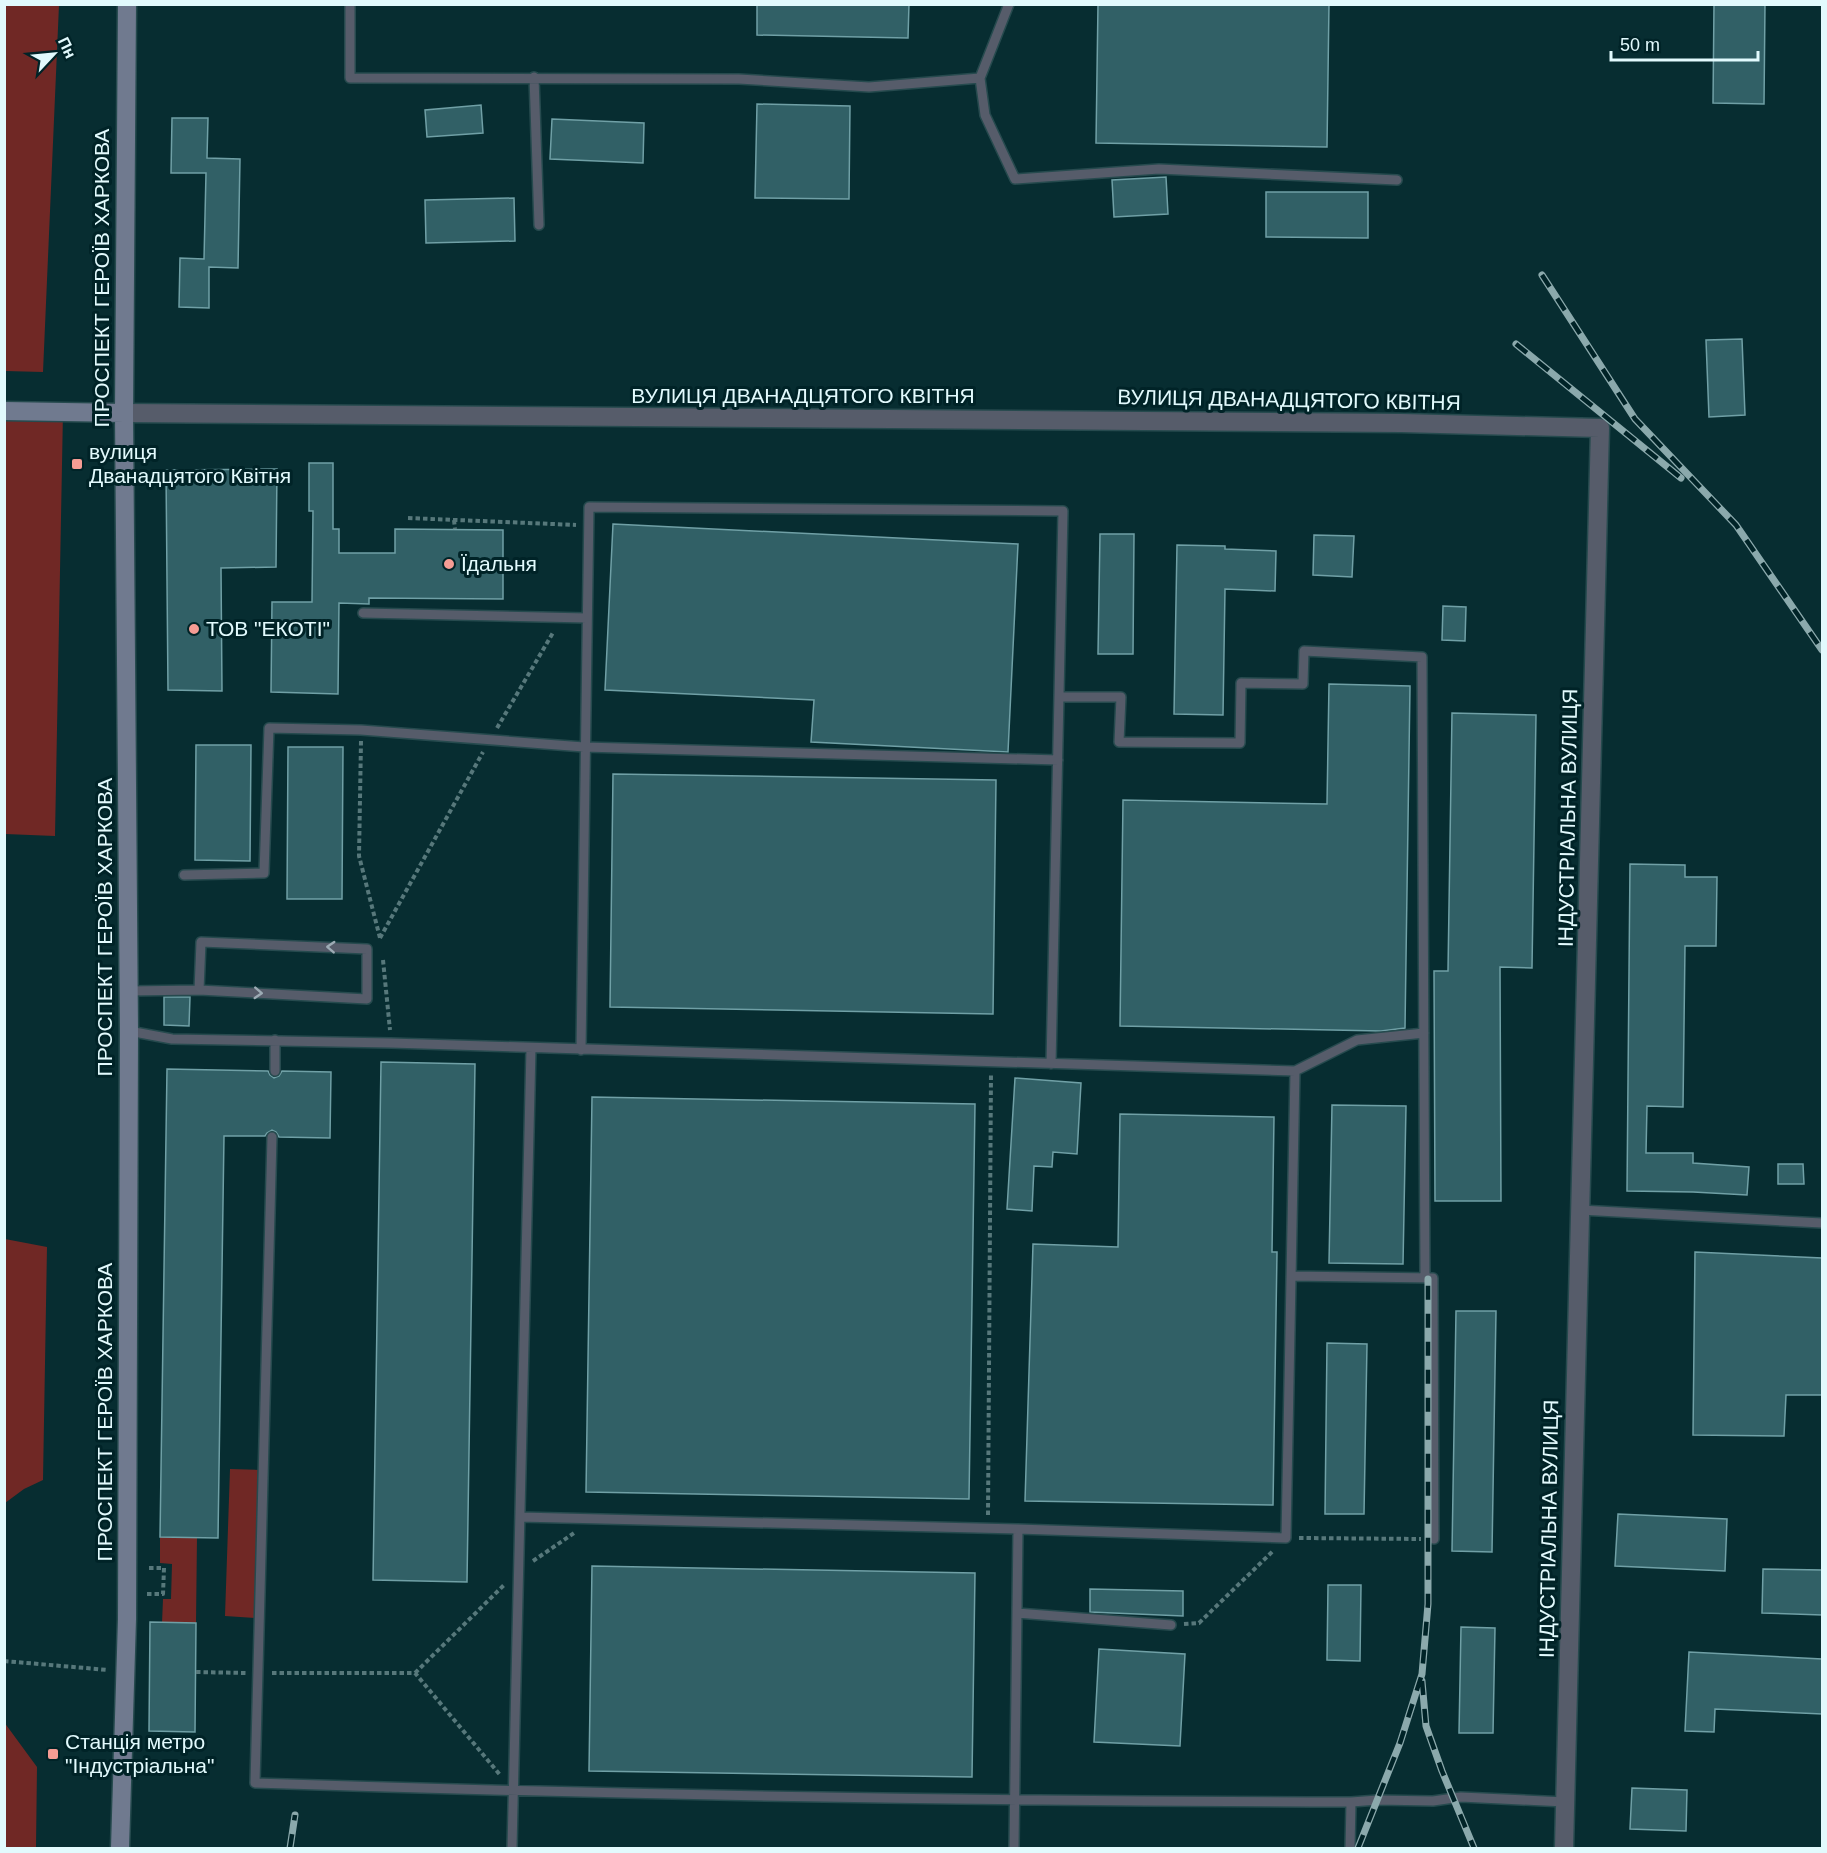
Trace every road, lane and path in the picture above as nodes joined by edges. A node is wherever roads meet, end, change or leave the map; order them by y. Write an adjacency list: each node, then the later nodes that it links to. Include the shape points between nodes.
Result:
1 (127, 4): 9 (street, ПРОСПЕКТ ГЕРОЇВ ХАРКОВА)
2 (350, 4): 4 (lane, via 350,78)
3 (1009, 4): 5 (lane)
4 (534, 77): 5 (lane, via 739,79 869,87); 7 (lane)
5 (980, 78): 6 (lane, via 984,115 1015,179 1159,169)
6 (1397, 180)
7 (539, 225)
8 (4, 411): 9 (street, ВУЛИЦЯ ДВАНАДЦЯТОГО КВІТНЯ)
9 (124, 413): 10 (street, ВУЛИЦЯ ДВАНАДЦЯТОГО КВІТНЯ); 26 (street, ПРОСПЕКТ ГЕРОЇВ ХАРКОВА)
10 (1600, 428): 38 (street, ІНДУСТРІАЛЬНА ВУЛИЦЯ)
11 (408, 518): 12 (path)
12 (454, 520): 13 (path); 14 (path)
13 (588, 525): 17 (lane); 18 (lane, via 589,507 1063,512)
14 (454, 529)
15 (363, 613): 16 (lane)
16 (562, 618): 17 (lane); 20 (path)
17 (587, 618): 21 (lane)
18 (1059, 697): 22 (lane); 28 (lane, via 1121,697 1119,742 1240,742 1241,683 1303,684 1304,651 1422,657)
19 (361, 730): 20 (lane); 20 (path, via 359,856 380,938); 23 (lane, via 269,728 264,873)
20 (489, 740): 21 (lane)
21 (584, 747): 22 (lane); 32 (lane)
22 (1058, 760): 34 (lane)
23 (184, 875)
24 (382, 950): 30 (path)
25 (200, 990): 25 (lane, one-way to 25, via 367,999 367,949 201,942); 26 (lane)
26 (128, 991): 27 (street, ПРОСПЕКТ ГЕРОЇВ ХАРКОВА)
27 (129, 1031): 29 (lane, via 172,1039); 54 (street, ПРОСПЕКТ ГЕРОЇВ ХАРКОВА)
28 (1424, 1033): 36 (lane, via 1357,1040); 41 (lane)
29 (276, 1040): 30 (lane); 35 (lane)
30 (392, 1043): 31 (lane)
31 (531, 1048): 32 (lane); 42 (lane)
32 (581, 1050): 33 (lane)
33 (991, 1062): 34 (lane); 44 (path)
34 (1051, 1064): 36 (lane)
35 (275, 1071)
36 (1295, 1071): 40 (lane)
37 (272, 1137): 56 (lane)
38 (1580, 1210): 39 (lane); 61 (street, ІНДУСТРІАЛЬНА ВУЛИЦЯ)
39 (1822, 1223)
40 (1291, 1276): 41 (lane); 46 (lane)
41 (1425, 1278): 47 (lane, via 1433,1278)
42 (520, 1517): 43 (lane); 49 (lane)
43 (595, 1519): 44 (lane); 49 (path)
44 (988, 1528): 45 (lane)
45 (1018, 1529): 46 (lane); 51 (lane)
46 (1286, 1538): 47 (path); 52 (path, via 1199,1623)
47 (1434, 1539)
48 (148, 1568): 50 (path, via 164,1568 164,1594)
49 (519, 1570): 57 (path); 58 (lane)
50 (147, 1594)
51 (1017, 1613): 52 (lane); 59 (lane)
52 (1171, 1625)
53 (4, 1661): 54 (path)
54 (125, 1672): 62 (street, ПРОСПЕКТ ГЕРОЇВ ХАРКОВА)
55 (196, 1672): 56 (path)
56 (258, 1673): 57 (path); 58 (lane, via 255,1783)
57 (415, 1673): 58 (path)
58 (514, 1792): 59 (lane); 63 (lane)
59 (1015, 1801): 60 (lane); 64 (lane)
60 (1351, 1802): 61 (lane, via 1461,1797); 65 (lane)
61 (1565, 1802): 66 (street, ІНДУСТРІАЛЬНА ВУЛИЦЯ)
62 (120, 1848)
63 (512, 1848)
64 (1014, 1848)
65 (1350, 1848)
66 (1564, 1848)

